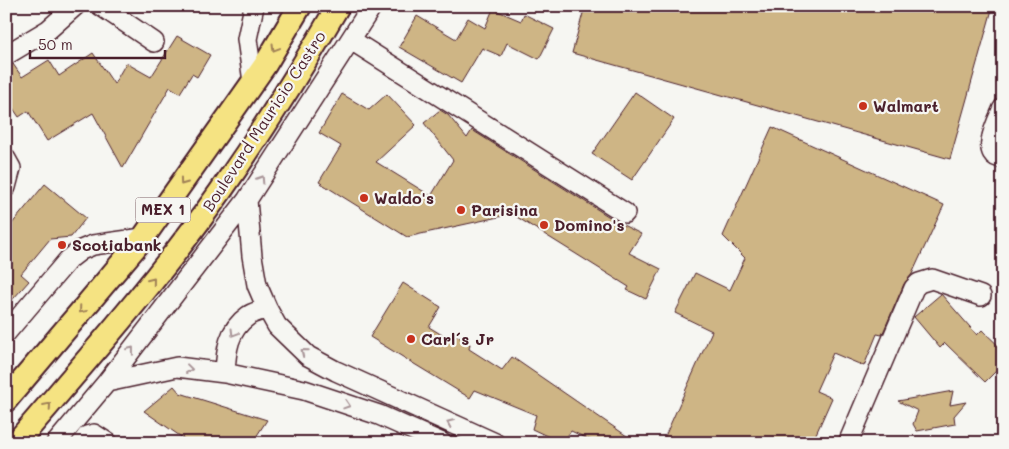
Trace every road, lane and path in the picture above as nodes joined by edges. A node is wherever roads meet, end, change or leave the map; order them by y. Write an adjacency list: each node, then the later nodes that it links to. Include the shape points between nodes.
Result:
1 (76, 6): 9 (street, via 48,30)
2 (101, 6): 8 (street)
3 (254, 6): 10 (street, via 247,39)
4 (300, 6): 10 (main road, Boulevard Mauricio Castro / MEX 1, one-way to 10)
5 (338, 6): 24 (main road, Boulevard Mauricio Castro / MEX 1, one-way to 5, via 119,323 220,192 300,72)
6 (372, 6): 7 (street)
7 (351, 40): 15 (street, one-way to 7); 16 (street)
8 (154, 42)
9 (6, 55)
10 (253, 82): 17 (main road, Boulevard Mauricio Castro / MEX 1, one-way to 17)
11 (1003, 108): 12 (street, via 990,145 998,158)
12 (1003, 158)
13 (6, 159): 14 (street, via 11,168)
14 (6, 187)
15 (247, 200): 19 (street, via 257,285); 22 (street, one-way to 15)
16 (624, 213)
17 (142, 238): 20 (street, via 93,245 81,250 68,260); 23 (main road, Boulevard Mauricio Castro / MEX 1, one-way to 23)
18 (981, 296): 30 (street, via 932,279 919,282)
19 (267, 308): 21 (street, one-way to 21, via 248,316 234,330 226,350); 29 (street, one-way to 19, via 308,356 277,326)
20 (6, 333)
21 (225, 373): 22 (street, one-way to 21, via 177,368); 28 (street, one-way to 28, via 304,390 379,415)
22 (107, 382): 25 (street)
23 (6, 400)
24 (16, 443)
25 (56, 443)
26 (82, 443): 27 (street, via 87,436 94,434)
27 (108, 443)
28 (442, 443)
29 (495, 443)
30 (848, 443)

